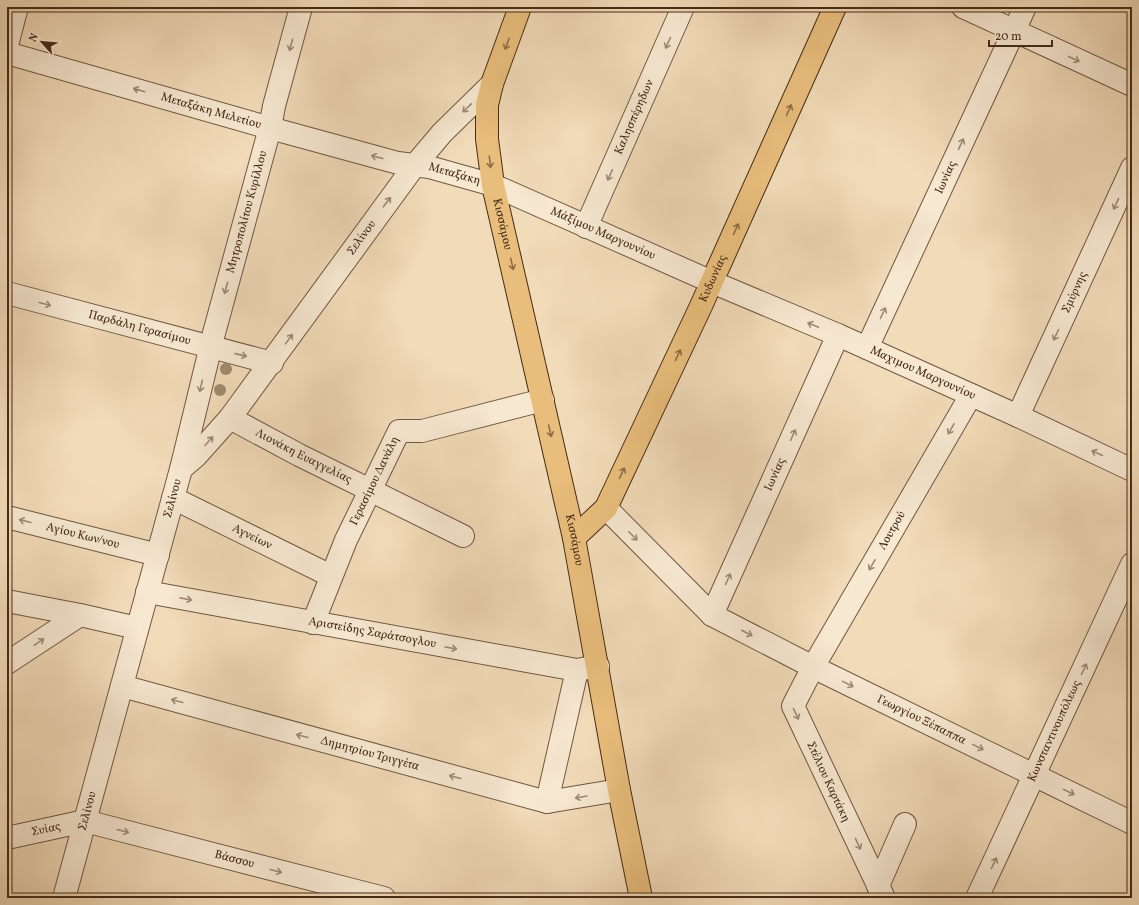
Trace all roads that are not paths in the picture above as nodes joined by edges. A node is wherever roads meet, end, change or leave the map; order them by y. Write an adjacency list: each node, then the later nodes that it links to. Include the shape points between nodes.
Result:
1 (18, 7): 9 (street)
2 (301, 7): 13 (street, Μητροπολίτου Κυρίλλου, one-way to 13)
3 (520, 7): 11 (main road, Κισσάμου, one-way to 11)
4 (683, 7): 17 (street, Καλησπέρηδων, one-way to 17)
5 (835, 7): 18 (main road, Κυδωνίας, one-way to 5)
6 (963, 7): 8 (street)
7 (1025, 7): 8 (street, Ιωνίας)
8 (1014, 30): 12 (street, one-way to 12); 22 (street, Ιωνίας, one-way to 8)
9 (7, 45)
10 (7, 52): 13 (street, Μεταξάκη Μελετίου, one-way to 10)
11 (492, 84): 14 (street, Σελίνου, one-way to 14, via 442,133); 16 (main road, Κισσάμου, one-way to 16, via 487,105 487,139)
12 (1132, 85)
13 (270, 128): 14 (street, Μεταξάκη Μελετίου, one-way to 13, via 398,163); 21 (street, Μητροπολίτου Κυρίλλου, one-way to 21)
14 (415, 165): 16 (street, Μεταξάκη); 23 (street, Σελίνου, one-way to 14)
15 (1132, 168): 26 (street, Σμύρνης, one-way to 26)
16 (493, 185): 17 (street, Μάξίμου Mαργουνίου); 25 (main road, Κισσάμου, one-way to 25)
17 (586, 227): 18 (street, Μάξίμου Mαργουνίου)
18 (712, 282): 20 (street, Μαχιμου Mαργουνίου, one-way to 18); 32 (main road, Κυδωνίας, one-way to 18)
19 (7, 294): 21 (street, Παρδάλη Γερασίμου, one-way to 21)
20 (838, 335): 22 (street, Μαχιμου Mαργουνίου); 42 (street, Ιωνίας, one-way to 20)
21 (210, 348): 23 (street, Παρδάλη Γερασίμου, one-way to 23); 28 (street, Μητροπολίτου Κυρίλλου, one-way to 28)
22 (867, 348): 24 (street, Μαχιμου Mαργουνίου)
23 (272, 363): 27 (street, Σελίνου)
24 (971, 395): 26 (street, Μαχιμου Mαργουνίου); 47 (street, Λουτρού, one-way to 47)
25 (544, 400): 30 (street, Γερασίμου Δανάλη, via 422,431 399,431); 35 (main road, Κισσάμου, one-way to 35)
26 (1018, 416): 29 (street, Μαχιμου Mαργουνίου, one-way to 26)
27 (230, 418): 28 (street, Σελίνου, one-way to 27, via 196,456); 30 (street, Λιονάκη Ευαγγελίας)
28 (181, 468): 31 (street, Σελίνου)
29 (1132, 470)
30 (370, 490): 34 (street, Λιονάκη Ευαγγελίας); 38 (street, Γερασίμου Δανάλη)
31 (173, 498): 36 (street, Σελίνου); 38 (street, Αγνείων)
32 (606, 508): 35 (main road, Κυδωνίας); 42 (street, one-way to 42)
33 (7, 517): 36 (street, Αγίου Κων/νου, one-way to 33)
34 (463, 536)
35 (574, 538): 46 (main road, Κισσάμου)
36 (158, 555): 39 (street, Σελίνου)
37 (1132, 564): 50 (street, Κωνσταντινουπόλεως, one-way to 37)
38 (332, 576): 43 (street, Γερασίμου Δανάλη)
39 (147, 592): 43 (street, Αριστείδης Σαράτσογλου, one-way to 43); 44 (street, Σελίνου)
40 (7, 601): 41 (street)
41 (80, 615): 44 (street); 45 (street, one-way to 41)
42 (712, 615): 47 (street, Γεωργίου Ξέπαππα, one-way to 47)
43 (313, 623): 48 (street, Αριστείδης Σαράτσογλου, one-way to 48)
44 (138, 628): 49 (street, Σελίνου)
45 (7, 664)
46 (598, 666): 48 (street, Αριστείδης Σαράτσογλου); 51 (main road, Κισσάμου)
47 (813, 667): 50 (street, Γεωργίου Ξέπαππα, one-way to 50); 58 (street, Στέλιου Καρτάκη, one-way to 58, via 793,706)
48 (577, 670): 52 (street)
49 (122, 686): 52 (street, Δημητρίου Τριγγέτα, one-way to 49); 53 (street, Σελίνου)
50 (1034, 775): 54 (street, Γεωργίου Ξέπαππα, one-way to 54); 62 (street, Κωνσταντινουπόλεως, one-way to 50)
51 (619, 790): 52 (street, Δημητρίου Τριγγέτα, one-way to 52); 61 (main road, Κισσάμου)
52 (547, 802)
53 (85, 821): 56 (street, Συίας); 57 (street, Βάσσου, one-way to 57); 59 (street, Σελίνου)
54 (1132, 823)
55 (905, 824): 58 (street)
56 (7, 838)
57 (323, 891): 60 (street, Βάσσου)
58 (881, 892)
59 (64, 898)
60 (384, 898)
61 (641, 898)
62 (977, 898)

